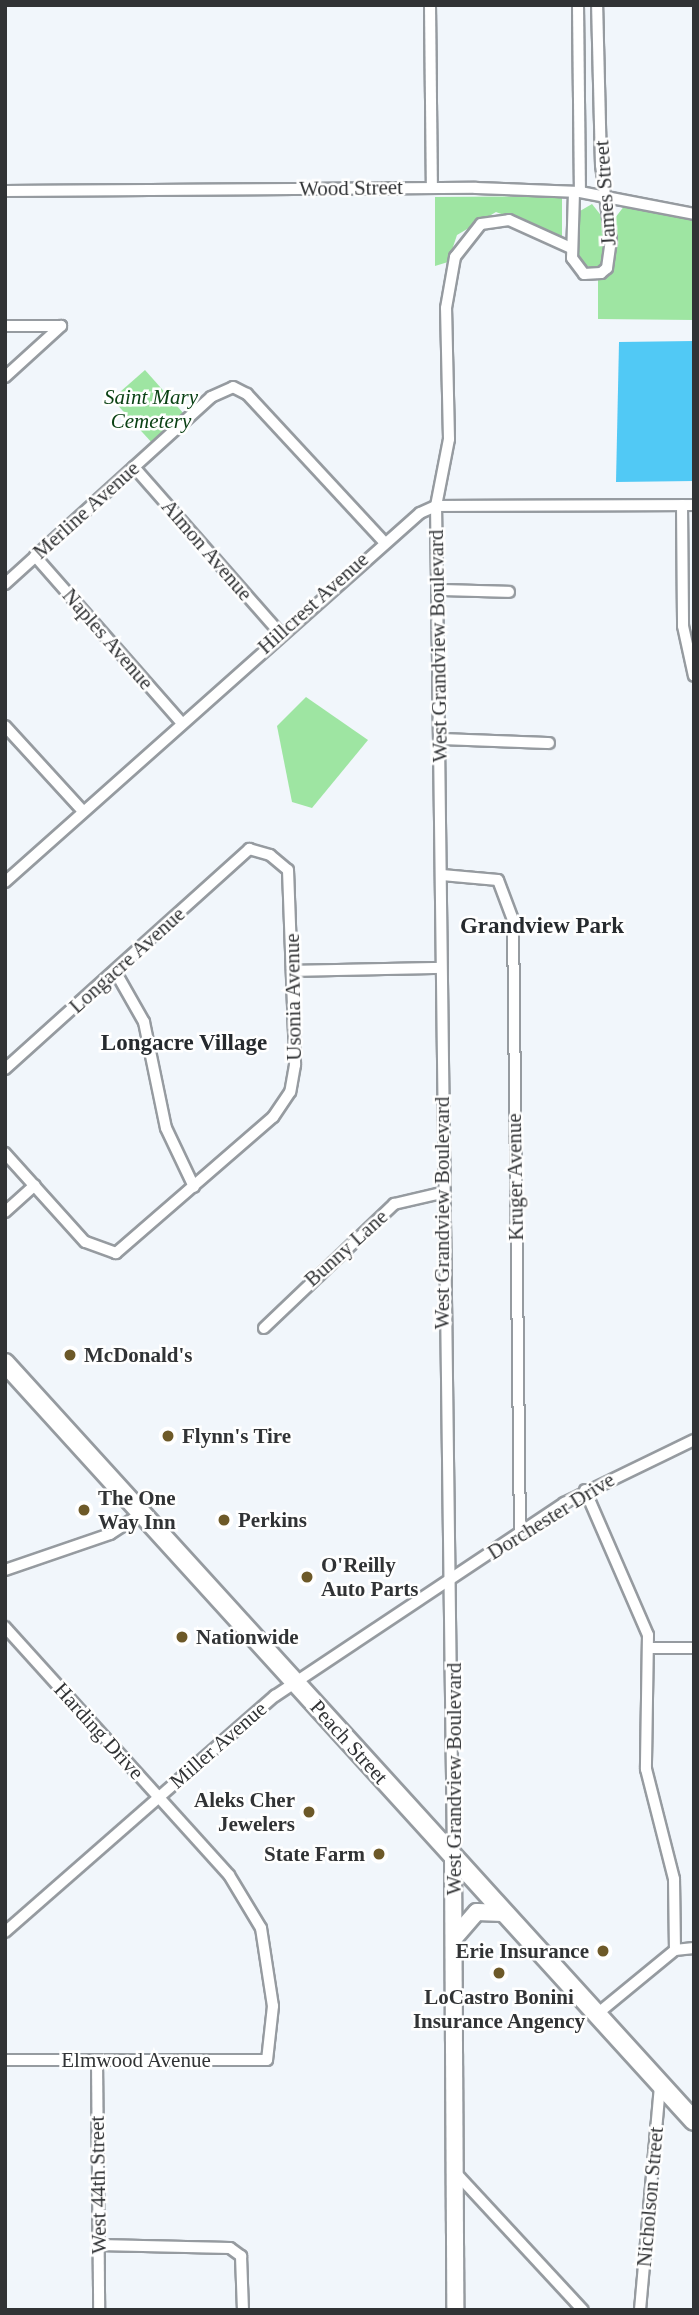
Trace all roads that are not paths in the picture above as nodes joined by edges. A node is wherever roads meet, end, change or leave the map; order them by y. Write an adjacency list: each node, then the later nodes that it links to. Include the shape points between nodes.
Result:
1 (430, 5): 4 (street)
2 (578, 5): 6 (street, James Street)
3 (597, 5): 7 (street, James Street)
4 (432, 187): 5 (street, Wood Street); 6 (street, Wood Street)
5 (5, 191)
6 (577, 192): 7 (street, Wood Street); 9 (street, James Street)
7 (604, 196): 8 (street, Wood Street); 9 (street, James Street, via 611,241 607,268 584,274)
8 (694, 214)
9 (571, 248): 14 (street, West Grandview Boulevard, via 499,218 472,231 455,257 446,308 449,439)
10 (5, 326): 11 (street, via 61,326)
11 (5, 377)
12 (134, 467): 15 (street, Merline Avenue, via 211,397 233,387 247,394); 16 (street, Merline Avenue); 20 (street, Almon Avenue)
13 (688, 505): 14 (street); 21 (street, via 683,626)
14 (436, 506): 15 (street, Hillcrest Avenue); 18 (street, West Grandview Boulevard)
15 (382, 540): 20 (street, Hillcrest Avenue)
16 (36, 556): 17 (street, Merline Avenue); 22 (street, Naples Avenue)
17 (5, 584)
18 (438, 590): 19 (street); 24 (street, West Grandview Boulevard)
19 (509, 592)
20 (280, 632): 22 (street, Hillcrest Avenue)
21 (694, 676)
22 (181, 722): 26 (street, Hillcrest Avenue)
23 (5, 726): 26 (street)
24 (440, 739): 25 (street); 28 (street, West Grandview Boulevard)
25 (549, 743)
26 (83, 811): 29 (street, Hillcrest Avenue)
27 (248, 849): 31 (street, Longacre Avenue); 32 (street, Usonia Avenue, via 276,858 290,876)
28 (442, 874): 30 (street, West Grandview Boulevard); 44 (street, Kruger Avenue, via 498,880 513,920)
29 (5, 882)
30 (441, 968): 32 (street); 37 (street, West Grandview Boulevard)
31 (115, 971): 33 (street, Longacre Avenue); 36 (street, via 144,1022 166,1128)
32 (293, 971): 36 (street, Usonia Avenue, via 290,1091 273,1117)
33 (5, 1069)
34 (5, 1153): 35 (street)
35 (34, 1185): 36 (street, Usonia Avenue, via 85,1242 108,1254 132,1243); 38 (street)
36 (194, 1187)
37 (441, 1193): 39 (street, Bunny Lane, via 394,1204); 46 (street, West Grandview Boulevard)
38 (5, 1212)
39 (264, 1328)
40 (5, 1363): 43 (main road, Peach Street)
41 (694, 1440): 42 (street, Dorchester Drive)
42 (585, 1490): 44 (street, Dorchester Drive); 48 (street)
43 (142, 1513): 45 (street, via 99,1539); 50 (main road, Peach Street)
44 (520, 1533): 46 (street, Dorchester Drive)
45 (5, 1570)
46 (449, 1581): 50 (street, Miller Avenue); 52 (street, West Grandview Boulevard)
47 (5, 1628): 51 (street, Harding Drive)
48 (651, 1648): 49 (street); 57 (street, via 646,1769 674,1879)
49 (694, 1648)
50 (297, 1684): 51 (street, Miller Avenue); 52 (main road, Peach Street)
51 (159, 1797): 54 (street, Miller Avenue); 61 (street, Harding Drive, via 229,1875 261,1928 272,1979)
52 (453, 1856): 53 (main road, Peach Street); 55 (street, West Grandview Boulevard)
53 (505, 1913): 55 (street, via 477,1912); 58 (main road, Peach Street)
54 (5, 1932)
55 (454, 1939): 64 (street, West Grandview Boulevard)
56 (694, 1948): 57 (street)
57 (675, 1950): 58 (street)
58 (597, 2014): 62 (main road, Peach Street)
59 (5, 2060): 60 (street, Elmwood Avenue)
60 (97, 2060): 61 (street, Elmwood Avenue); 65 (street, West 44th Street)
61 (267, 2060)
62 (660, 2084): 63 (main road, Peach Street); 70 (street, Nicholson Street)
63 (694, 2121)
64 (455, 2172): 68 (street, West Grandview Boulevard); 69 (street)
65 (99, 2245): 66 (street, West 44th Street); 67 (street, via 224,2246 241,2256)
66 (99, 2310)
67 (243, 2310)
68 (455, 2310)
69 (583, 2310)
70 (640, 2310)

